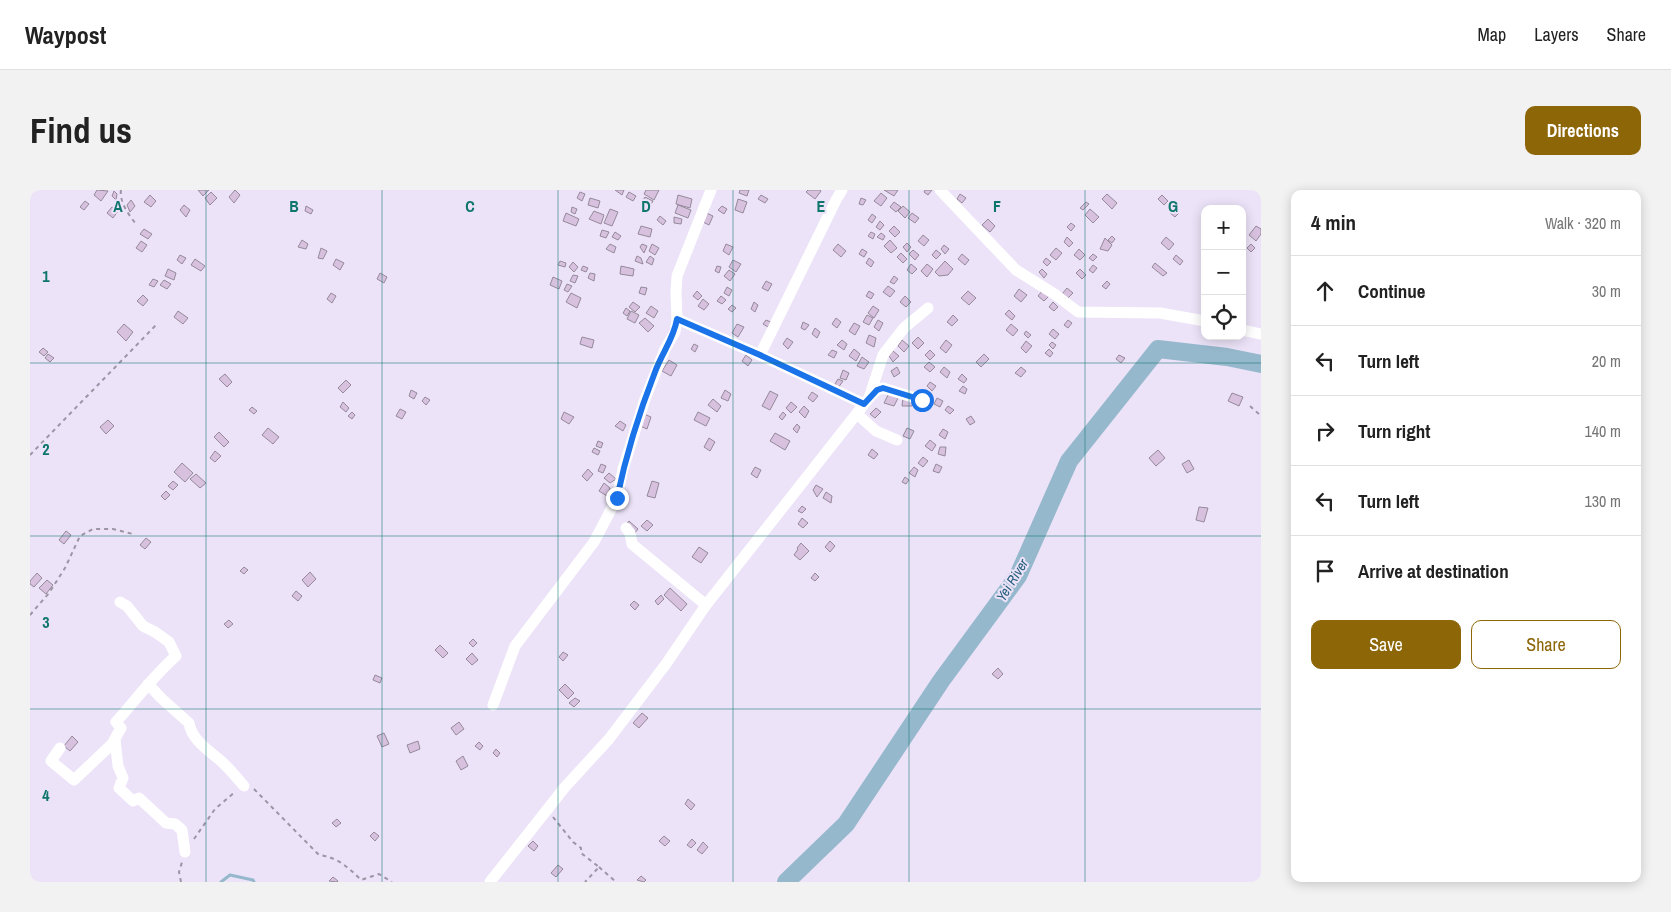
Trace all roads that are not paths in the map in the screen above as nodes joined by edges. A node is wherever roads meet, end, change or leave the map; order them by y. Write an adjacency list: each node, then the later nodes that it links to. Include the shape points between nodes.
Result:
1 (711, 190): 5 (street, via 677,276)
2 (842, 190): 9 (street)
3 (940, 190): 6 (street, via 1016,270 1056,294 1078,312 1160,313)
4 (928, 308): 11 (street, via 904,328 883,355)
5 (677, 319): 9 (street); 18 (street, via 675,332 644,400 617,498 594,542 515,646)
6 (1201, 320)
7 (1246, 331): 8 (street)
8 (1261, 334)
9 (760, 355): 11 (street)
10 (922, 400): 11 (street, via 883,388)
11 (867, 401): 12 (street)
12 (857, 414): 13 (street, via 876,431); 16 (street)
13 (897, 440)
14 (626, 528): 16 (street, via 632,544)
15 (120, 602): 17 (street, via 143,626 169,642 176,656)
16 (706, 606): 23 (street, via 609,739 547,809)
17 (148, 684): 19 (street, via 116,722 121,728); 21 (street, via 189,723 198,742 224,763)
18 (493, 705)
19 (115, 739): 20 (street, via 74,780 51,761); 22 (street, via 123,778 119,788 133,801 139,798 166,823 175,824 182,830)
20 (60, 748)
21 (244, 786)
22 (184, 852)
23 (490, 882)

